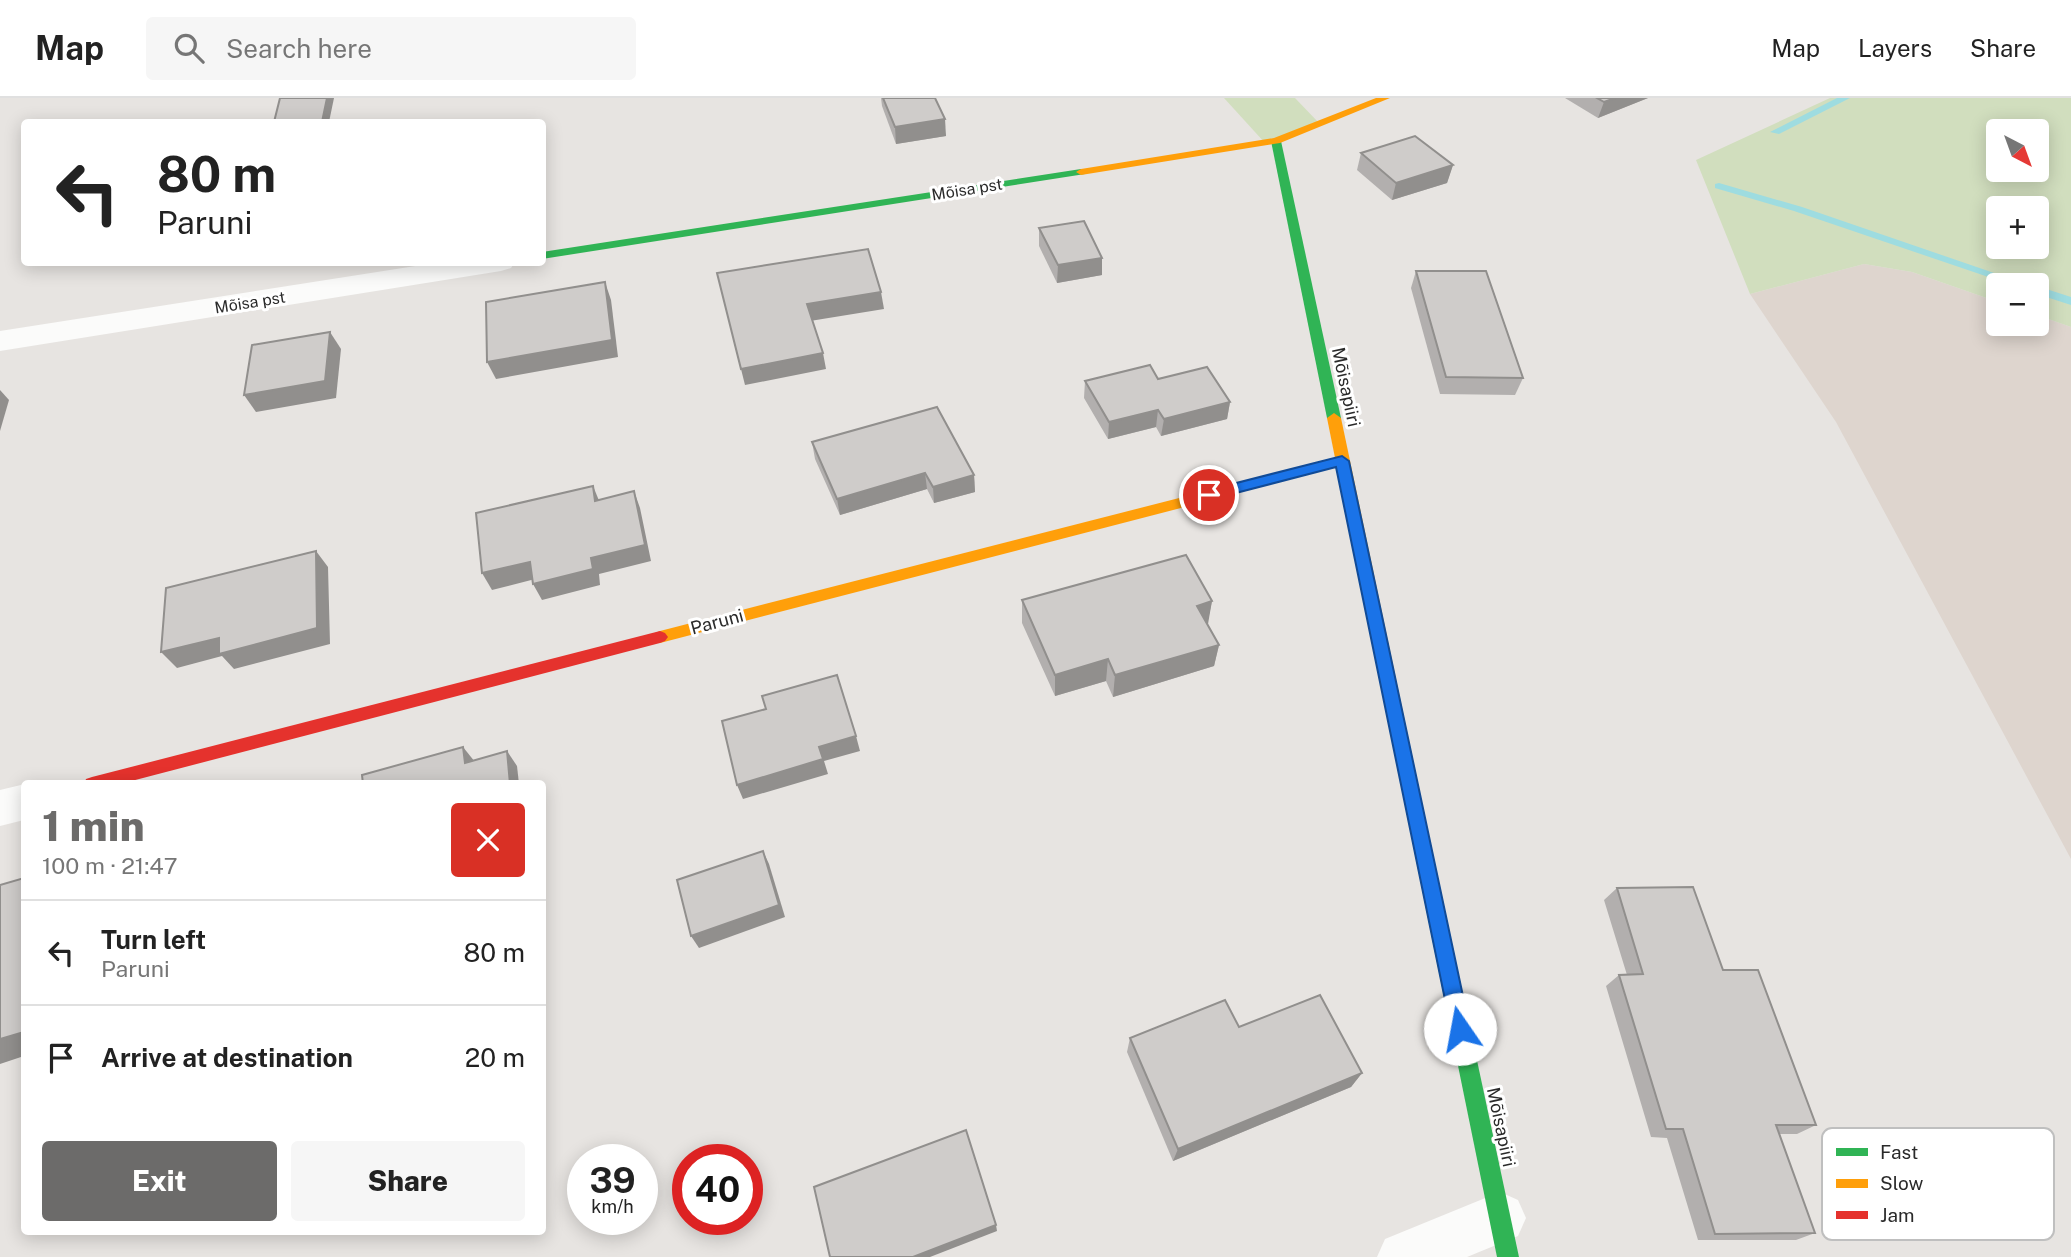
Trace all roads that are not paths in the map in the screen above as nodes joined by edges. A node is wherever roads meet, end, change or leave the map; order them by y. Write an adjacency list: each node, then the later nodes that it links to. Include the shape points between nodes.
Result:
1 (1385, 98): 2 (street, Mõisa pst)
2 (1276, 141): 3 (street, Mõisa pst); 6 (street, Mõisapiiri)
3 (546, 255)
4 (476, 266): 5 (street, Mõisa pst)
5 (0, 341)
6 (1342, 461): 7 (street, Paruni); 10 (street, Mõisapiiri)
7 (107, 780)
8 (21, 803): 9 (street)
9 (0, 808)
10 (1504, 1238): 11 (street)
11 (1403, 1257)

